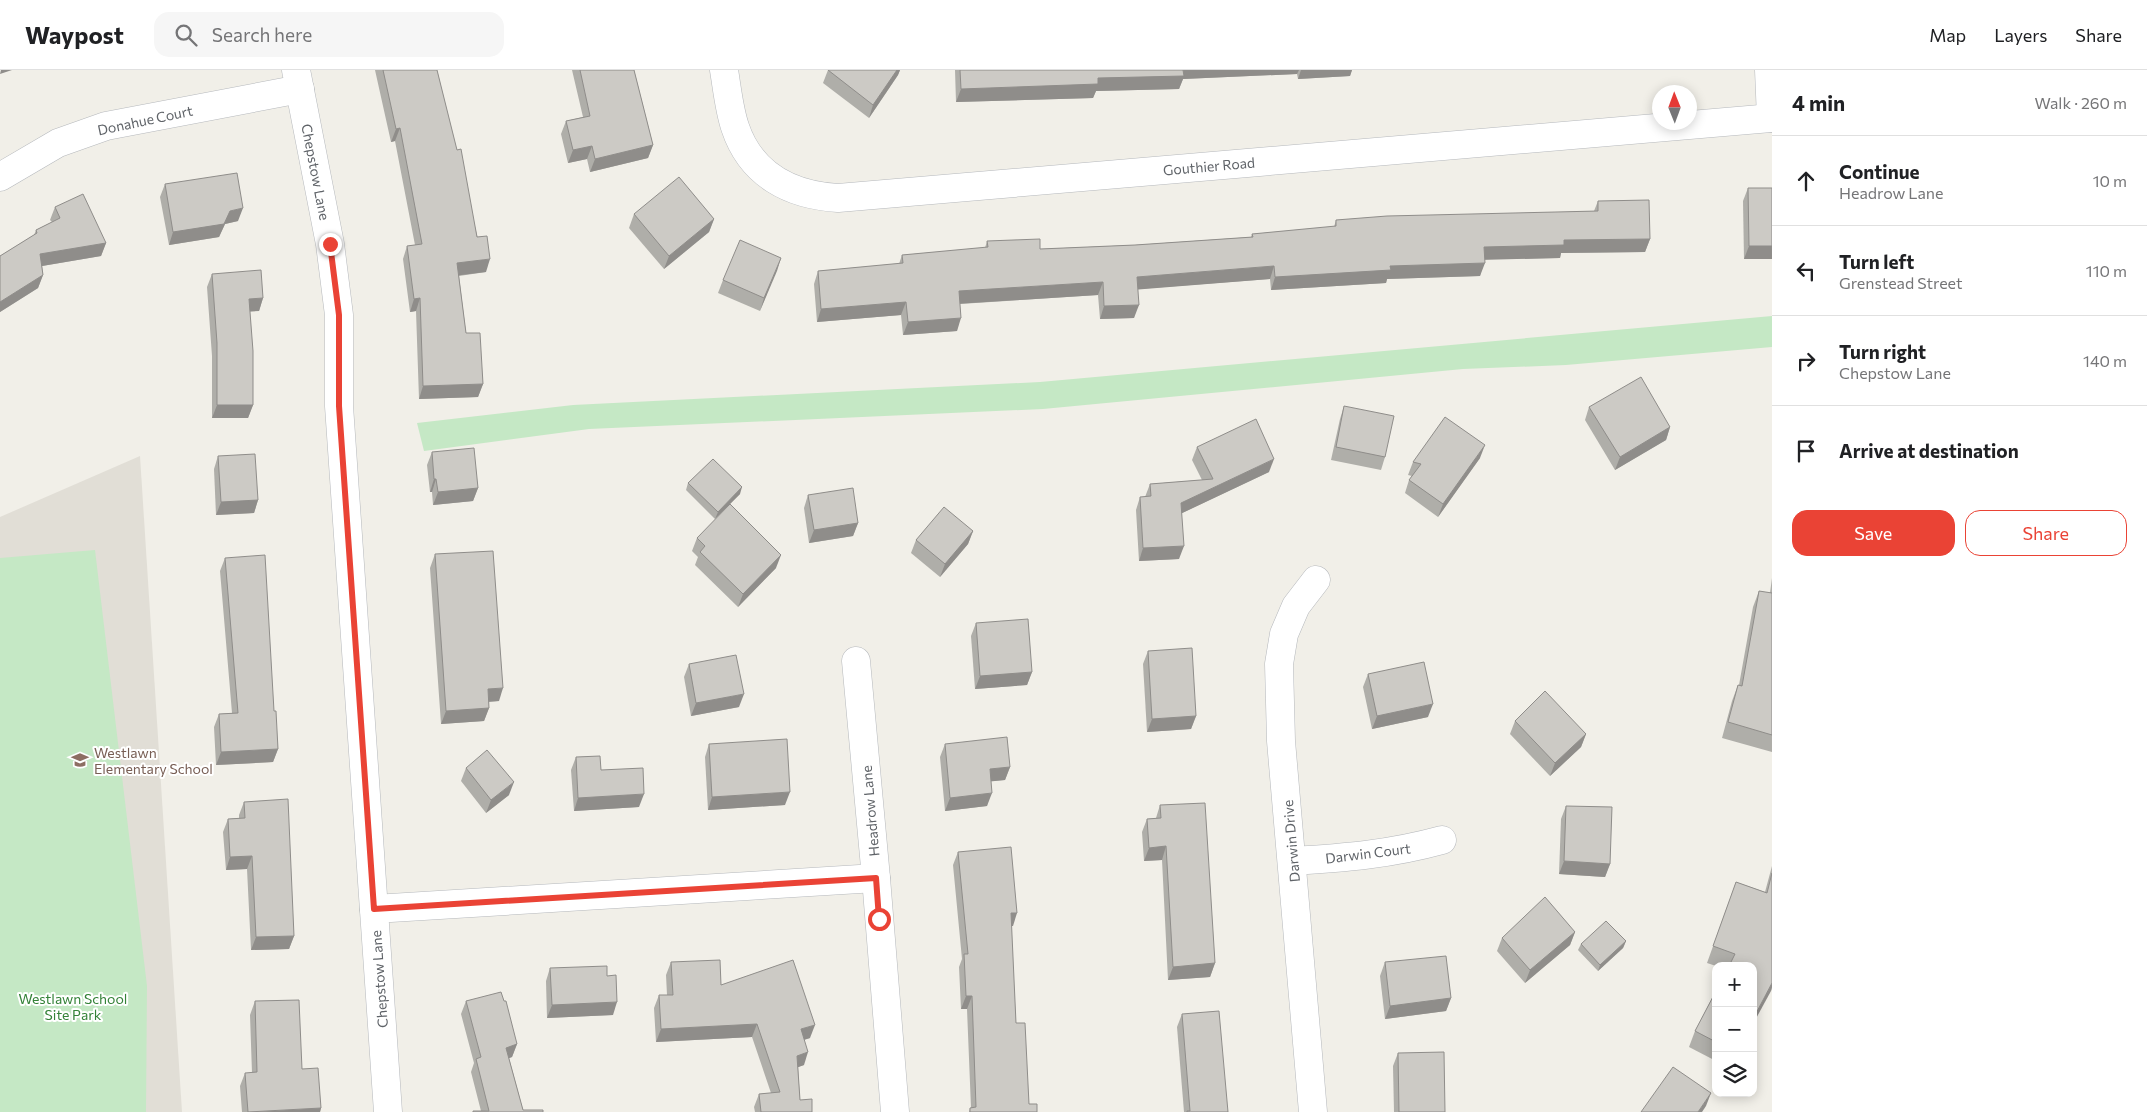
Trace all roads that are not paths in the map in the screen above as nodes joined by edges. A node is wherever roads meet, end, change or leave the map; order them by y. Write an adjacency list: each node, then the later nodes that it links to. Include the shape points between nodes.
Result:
1 (724, 70): 4 (street, Gouthier Road, via 735,126 746,150 762,170 786,187 813,196 838,198)
2 (1769, 70): 4 (street)
3 (298, 80): 5 (street, Donahue Court, via 106,126 58,143); 11 (street, Chepstow Lane, via 330,244 339,315 339,406)
4 (1771, 118)
5 (0, 177)
6 (1316, 580): 9 (street, Darwin Drive, via 1293,613 1284,634 1279,664)
7 (856, 661): 10 (street, Headrow Lane)
8 (1442, 840): 9 (street, Darwin Court, via 1356,858)
9 (1292, 861): 14 (street, Darwin Drive)
10 (876, 878): 11 (street); 13 (street, Headrow Lane)
11 (374, 909): 12 (street, Chepstow Lane)
12 (388, 1112)
13 (895, 1112)
14 (1313, 1112)

